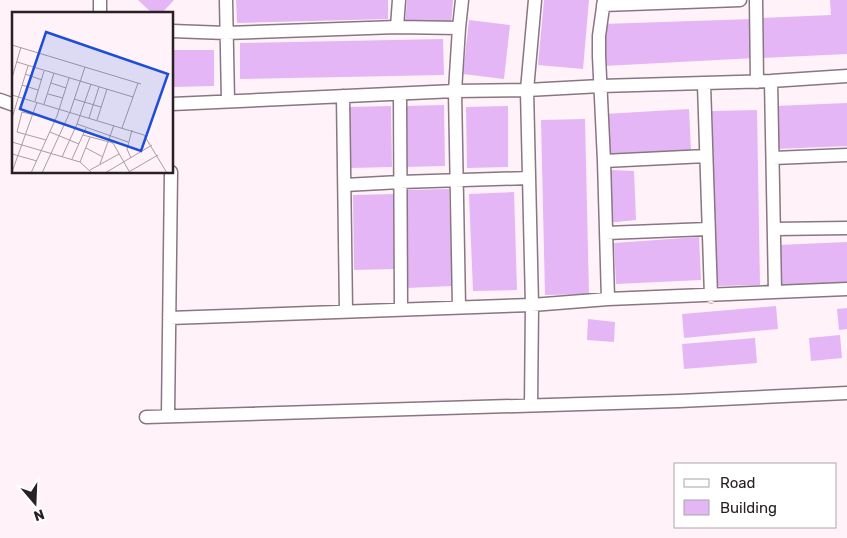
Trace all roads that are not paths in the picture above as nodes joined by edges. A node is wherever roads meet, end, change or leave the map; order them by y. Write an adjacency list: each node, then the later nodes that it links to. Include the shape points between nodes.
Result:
1 (226, 0): 11 (street)
2 (399, 0): 8 (street)
3 (462, 0): 9 (street)
4 (535, 0): 17 (street)
5 (740, 0): 7 (street)
6 (756, 0): 14 (street)
7 (604, 3): 16 (street, via 599,56)
8 (397, 27): 9 (street); 11 (street)
9 (459, 28): 18 (street)
10 (174, 31): 11 (street)
11 (226, 32): 22 (street)
12 (847, 76): 13 (street)
13 (771, 81): 14 (street); 27 (street)
14 (758, 82): 15 (street)
15 (704, 84): 16 (street); 26 (street)
16 (601, 86): 17 (street); 28 (street)
17 (527, 90): 18 (street); 30 (street)
18 (456, 91): 19 (street); 31 (street)
19 (400, 94): 20 (street); 32 (street)
20 (343, 96): 22 (street); 33 (street)
21 (0, 100): 23 (street)
22 (228, 101): 24 (street)
23 (12, 104)
24 (174, 104)
25 (847, 155): 27 (street)
26 (706, 156): 28 (street); 35 (street)
27 (774, 158): 36 (street)
28 (604, 162): 37 (street)
29 (171, 174): 46 (street)
30 (530, 178): 31 (street); 42 (street)
31 (457, 180): 32 (street); 43 (street)
32 (400, 182): 33 (street); 44 (street)
33 (345, 185): 45 (street)
34 (847, 228): 36 (street)
35 (708, 229): 37 (street); 40 (street)
36 (774, 229): 39 (street)
37 (606, 233): 41 (street)
38 (847, 290): 39 (street)
39 (775, 292): 40 (street)
40 (711, 296): 41 (street)
41 (608, 299): 42 (street)
42 (532, 305): 43 (street); 48 (street)
43 (459, 307): 44 (street)
44 (401, 309): 45 (street)
45 (346, 311): 46 (street)
46 (169, 318): 49 (street)
47 (847, 393): 48 (street)
48 (531, 405): 49 (street)
49 (168, 416): 50 (street)
50 (146, 417)

